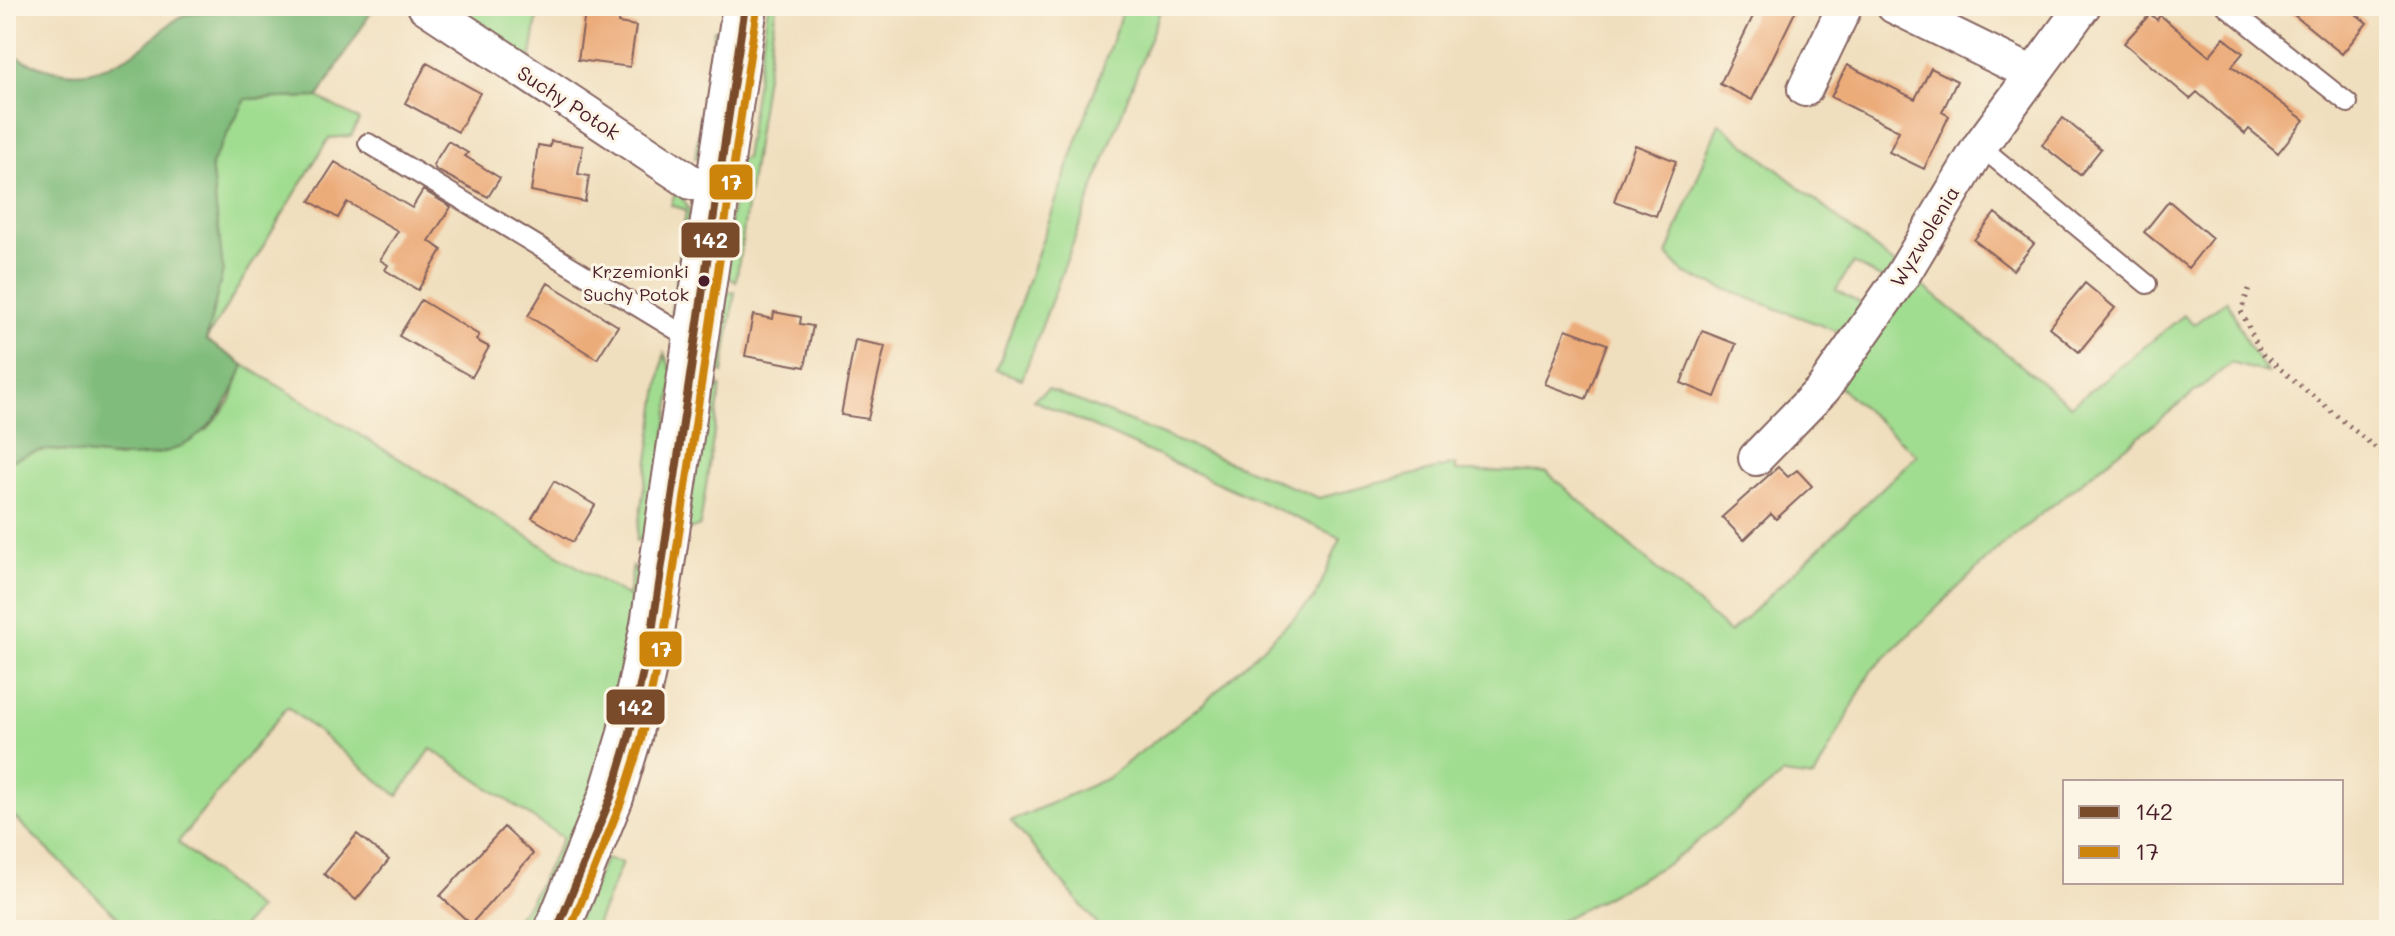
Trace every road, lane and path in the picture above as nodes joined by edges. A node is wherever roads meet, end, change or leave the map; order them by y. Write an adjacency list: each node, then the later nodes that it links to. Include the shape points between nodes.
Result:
1 (425, 6): 12 (street, Suchy Potok, via 691,182)
2 (745, 6): 12 (street)
3 (1845, 6): 8 (street)
4 (1894, 6): 7 (street)
5 (2083, 6): 7 (street, Wyzwolenia)
6 (2226, 6): 9 (lane)
7 (2031, 73): 11 (street, Wyzwolenia)
8 (1805, 89)
9 (2348, 103)
10 (368, 143): 15 (lane)
11 (1980, 146): 13 (lane); 16 (street, Wyzwolenia, via 1902,276 1823,389)
12 (718, 188): 15 (street)
13 (2147, 284)
14 (2249, 289): 17 (path, via 2241,311 2261,353)
15 (696, 337): 18 (street, via 653,625 629,737 611,797)
16 (1756, 458)
17 (2389, 459)
18 (557, 930)

